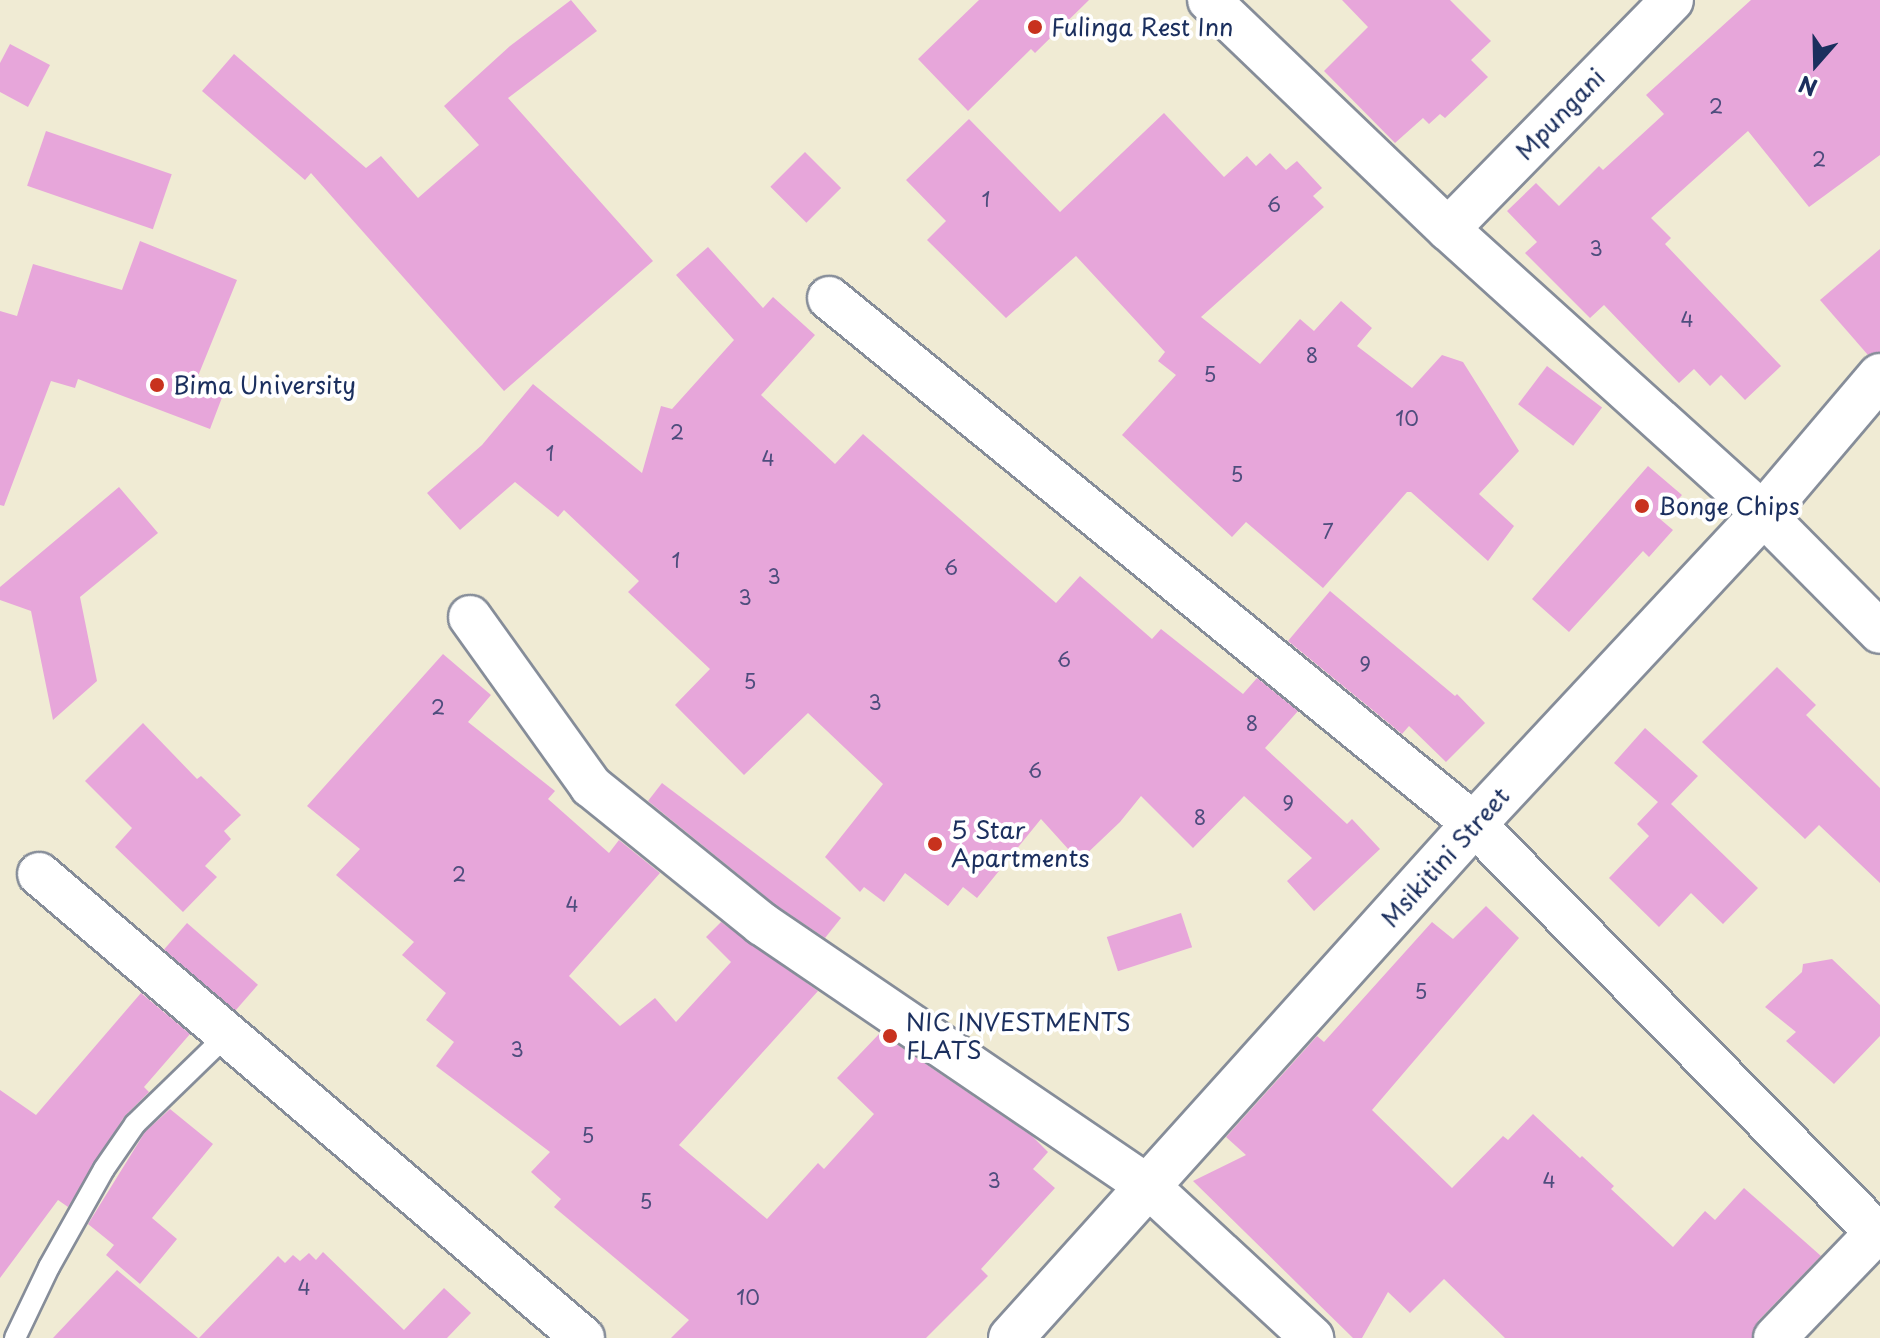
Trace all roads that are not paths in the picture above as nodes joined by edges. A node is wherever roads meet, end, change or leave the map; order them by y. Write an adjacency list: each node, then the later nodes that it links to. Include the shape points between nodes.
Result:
1 (1209, 0): 3 (street)
2 (1672, 0): 3 (street, Mpungani)
3 (1448, 229): 6 (street)
4 (829, 298): 9 (street)
5 (1880, 376): 6 (street, Msikitini Street)
6 (1763, 514): 8 (street); 9 (street, Msikitini Street)
7 (470, 617): 12 (street, via 591,786 762,924)
8 (1880, 632)
9 (1474, 824): 12 (street, Msikitini Street); 13 (street)
10 (39, 874): 11 (street)
11 (227, 1035): 14 (lane, via 135,1124 56,1255); 15 (street)
12 (1148, 1186): 16 (street, Msikitini Street); 17 (street)
13 (1879, 1233): 18 (street)
14 (15, 1338)
15 (583, 1338)
16 (1011, 1338)
17 (1312, 1338)
18 (1775, 1338)

